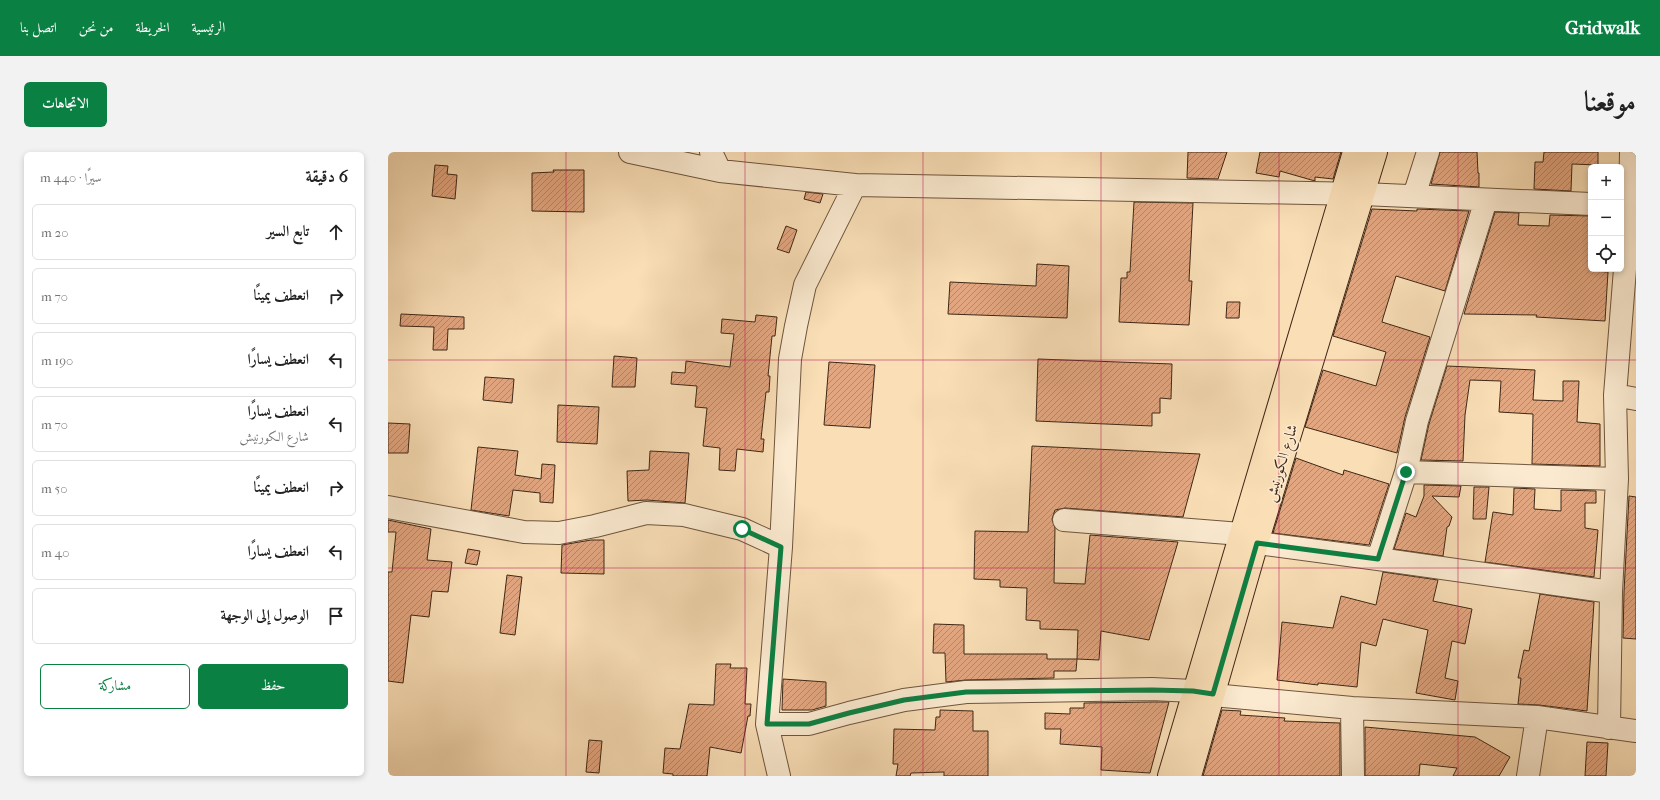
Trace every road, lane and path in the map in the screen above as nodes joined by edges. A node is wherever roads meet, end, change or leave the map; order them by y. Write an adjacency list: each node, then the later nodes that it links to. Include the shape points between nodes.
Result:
1 (630, 152): 6 (street)
2 (1354, 152): 8 (main road, شارع الكورنيش)
3 (1376, 152): 8 (main road, شارع الكورنيش)
4 (1428, 152): 9 (street)
5 (1631, 152): 12 (street)
6 (716, 161): 7 (street)
7 (855, 185): 8 (street); 19 (street, via 805,285 796,326 790,367)
8 (1353, 194): 9 (street); 18 (main road, شارع الكورنيش)
9 (1414, 196): 10 (street)
10 (1486, 200): 11 (street); 14 (street, via 1417,421)
11 (1588, 204)
12 (1629, 206): 13 (street)
13 (1626, 398): 15 (street)
14 (1406, 472): 15 (street); 20 (street)
15 (1617, 479): 21 (street)
16 (388, 507): 19 (street, via 524,532 559,533 646,513 684,515 742,529)
17 (1064, 520): 18 (street)
18 (1249, 538): 20 (street); 22 (main road, شارع الكورنيش)
19 (781, 547): 25 (street)
20 (1378, 559): 21 (street)
21 (1611, 592): 26 (street)
22 (1203, 693): 23 (street); 25 (street, via 1152,690 966,692 904,700 809,724); 29 (main road, شارع الكورنيش); 30 (main road, شارع الكورنيش)
23 (1352, 708): 24 (street); 31 (street)
24 (1537, 717): 26 (street); 32 (street)
25 (767, 724): 28 (street)
26 (1609, 728): 27 (street)
27 (1636, 730)
28 (779, 776)
29 (1168, 776)
30 (1190, 776)
31 (1353, 776)
32 (1528, 776)

